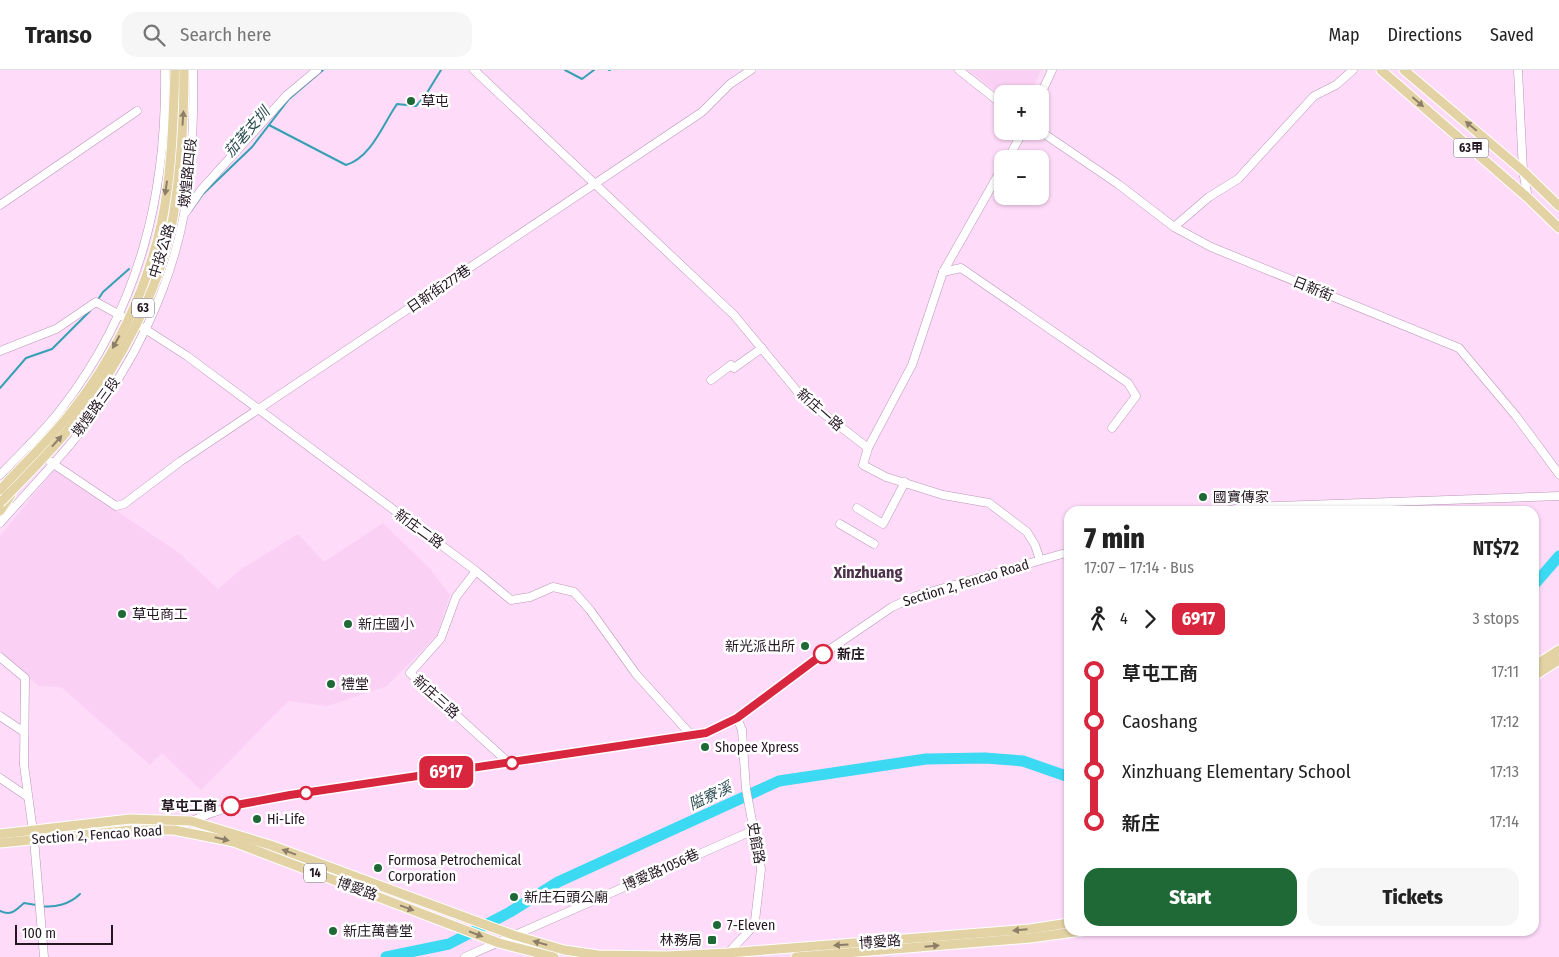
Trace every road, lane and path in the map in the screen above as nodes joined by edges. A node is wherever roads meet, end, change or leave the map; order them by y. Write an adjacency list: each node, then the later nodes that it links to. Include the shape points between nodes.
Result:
1 (166, 70): 27 (street, 墩煌路四段, via 165,116 154,214)
2 (175, 70): 43 (main road, 中投公路 / 63, one-way to 43, bridge, via 162,220 149,270 133,312 70,414)
3 (184, 70): 43 (main road, 中投公路 / 63, one-way to 3, bridge, via 76,420 109,373 144,306 158,271 172,219 180,165)
4 (194, 70): 24 (street, 墩煌路四段, via 192,136)
5 (317, 70): 24 (street, via 287,95 201,190)
6 (474, 70): 20 (street, 新庄一路)
7 (751, 70): 20 (street, 日新街277巷, via 730,84 702,112)
8 (959, 70): 15 (street)
9 (1052, 70): 14 (street)
10 (1353, 70): 25 (street, via 1314,96 1238,179 1209,197)
11 (1381, 70): 21 (main road, 63甲, one-way to 21)
12 (1404, 70): 18 (main road, 63甲, one-way to 12)
13 (1518, 70): 18 (street)
14 (1045, 85)
15 (994, 98)
16 (137, 111): 22 (street)
17 (1049, 137): 25 (street, 日新街)
18 (1523, 171): 21 (street); 23 (main road, 63甲)
19 (994, 182): 29 (street)
20 (595, 184): 33 (street, 新庄一路, via 734,315); 36 (street, 日新街277巷)
21 (1528, 198): 26 (main road, 63甲)
22 (0, 205)
23 (1559, 206)
24 (184, 215): 27 (street); 30 (street, 墩煌路四段)
25 (1174, 227): 41 (street, 日新街, via 1211,247 1459,348)
26 (1559, 228)
27 (139, 260): 28 (street, 墩煌路四段)
28 (136, 271): 31 (street, 墩煌路三段)
29 (943, 272): 37 (street, via 961,268 1128,383 1136,396); 39 (street, via 912,365)
30 (167, 274): 32 (street, 墩煌路三段)
31 (119, 316): 32 (street, 新庄二路); 34 (street, 新庄二路, via 96,302 56,329); 38 (street, 墩煌路三段, via 92,365 62,409)
32 (145, 329): 36 (street, 新庄二路); 40 (street, 墩煌路三段, via 118,378 85,426)
33 (762, 348): 35 (street); 39 (street, 新庄一路, via 802,397)
34 (0, 351)
35 (711, 380)
36 (259, 410): 40 (street, 日新街277巷, via 124,504 116,506); 56 (street, 新庄二路)
37 (1112, 428)
38 (30, 444): 40 (street); 42 (street, 墩煌路三段)
39 (868, 448): 44 (street, via 863,465)
40 (52, 463): 51 (street, 墩煌路三段)
41 (1559, 474)
42 (0, 475)
43 (16, 480): 45 (main road, 中投公路 / 63, bridge); 47 (main road, 中投公路 / 63, bridge); 50 (main road, bridge)
44 (905, 482): 49 (street, via 883,524); 55 (street, via 944,495 989,503 1027,532)
45 (0, 489)
46 (1559, 496): 48 (street)
47 (0, 503)
48 (1275, 506)
49 (857, 508)
50 (0, 511)
51 (0, 523)
52 (840, 524): 53 (street)
53 (874, 544)
54 (1064, 553): 55 (street, Section 2, Fencao Road)
55 (1040, 560): 63 (street, Section 2, Fencao Road, via 916,596 892,607)
56 (476, 571): 65 (street, 新庄二路, via 511,600 530,597 553,587 574,592 636,674); 66 (street, 新庄三路, via 456,597 441,638 410,673)
57 (1559, 650): 60 (main road)
58 (0, 657): 64 (street, via 26,678)
59 (1559, 660): 61 (main road)
60 (1539, 663)
61 (1539, 673)
62 (0, 716): 64 (street)
63 (737, 718): 65 (street, Section 2, Fencao Road); 70 (street, 史館路, via 742,730 746,789)
64 (24, 732): 68 (street)
65 (692, 736): 66 (street, Section 2, Fencao Road)
66 (509, 763): 69 (street, Section 2, Fencao Road, via 253,801 229,806)
67 (0, 778): 68 (street)
68 (28, 797): 71 (street)
69 (191, 821): 71 (main road, Section 2, Fencao Road / 14, via 130,819); 72 (street, Section 2, Fencao Road); 76 (main road, 博愛路 / 14, one-way to 69, via 234,833)
70 (754, 827): 80 (street, 博愛路1056巷); 82 (street, 史館路, via 761,869 755,921)
71 (32, 829): 73 (main road, Section 2, Fencao Road / 14); 74 (street)
72 (174, 830): 74 (main road, Section 2, Fencao Road / 14, via 132,830); 77 (main road, 博愛路 / 14, one-way to 77, via 234,842)
73 (0, 834)
74 (34, 839): 75 (main road, Section 2, Fencao Road / 14); 83 (street)
75 (0, 843)
76 (349, 875): 77 (main road); 80 (main road, 博愛路 / 14)
77 (346, 885): 81 (main road, 博愛路 / 14, one-way to 81)
78 (1064, 924): 82 (main road, 博愛路 / 14, one-way to 82, via 991,933)
79 (1064, 933): 86 (main road, 博愛路, one-way to 79)
80 (513, 935): 81 (street, 博愛路1056巷); 82 (main road, 博愛路 / 14, one-way to 80, via 598,955 564,950)
81 (499, 943): 84 (street, 博愛路1056巷); 85 (main road, 14)
82 (725, 955)
83 (44, 957)
84 (465, 957)
85 (554, 957)
86 (796, 957)

